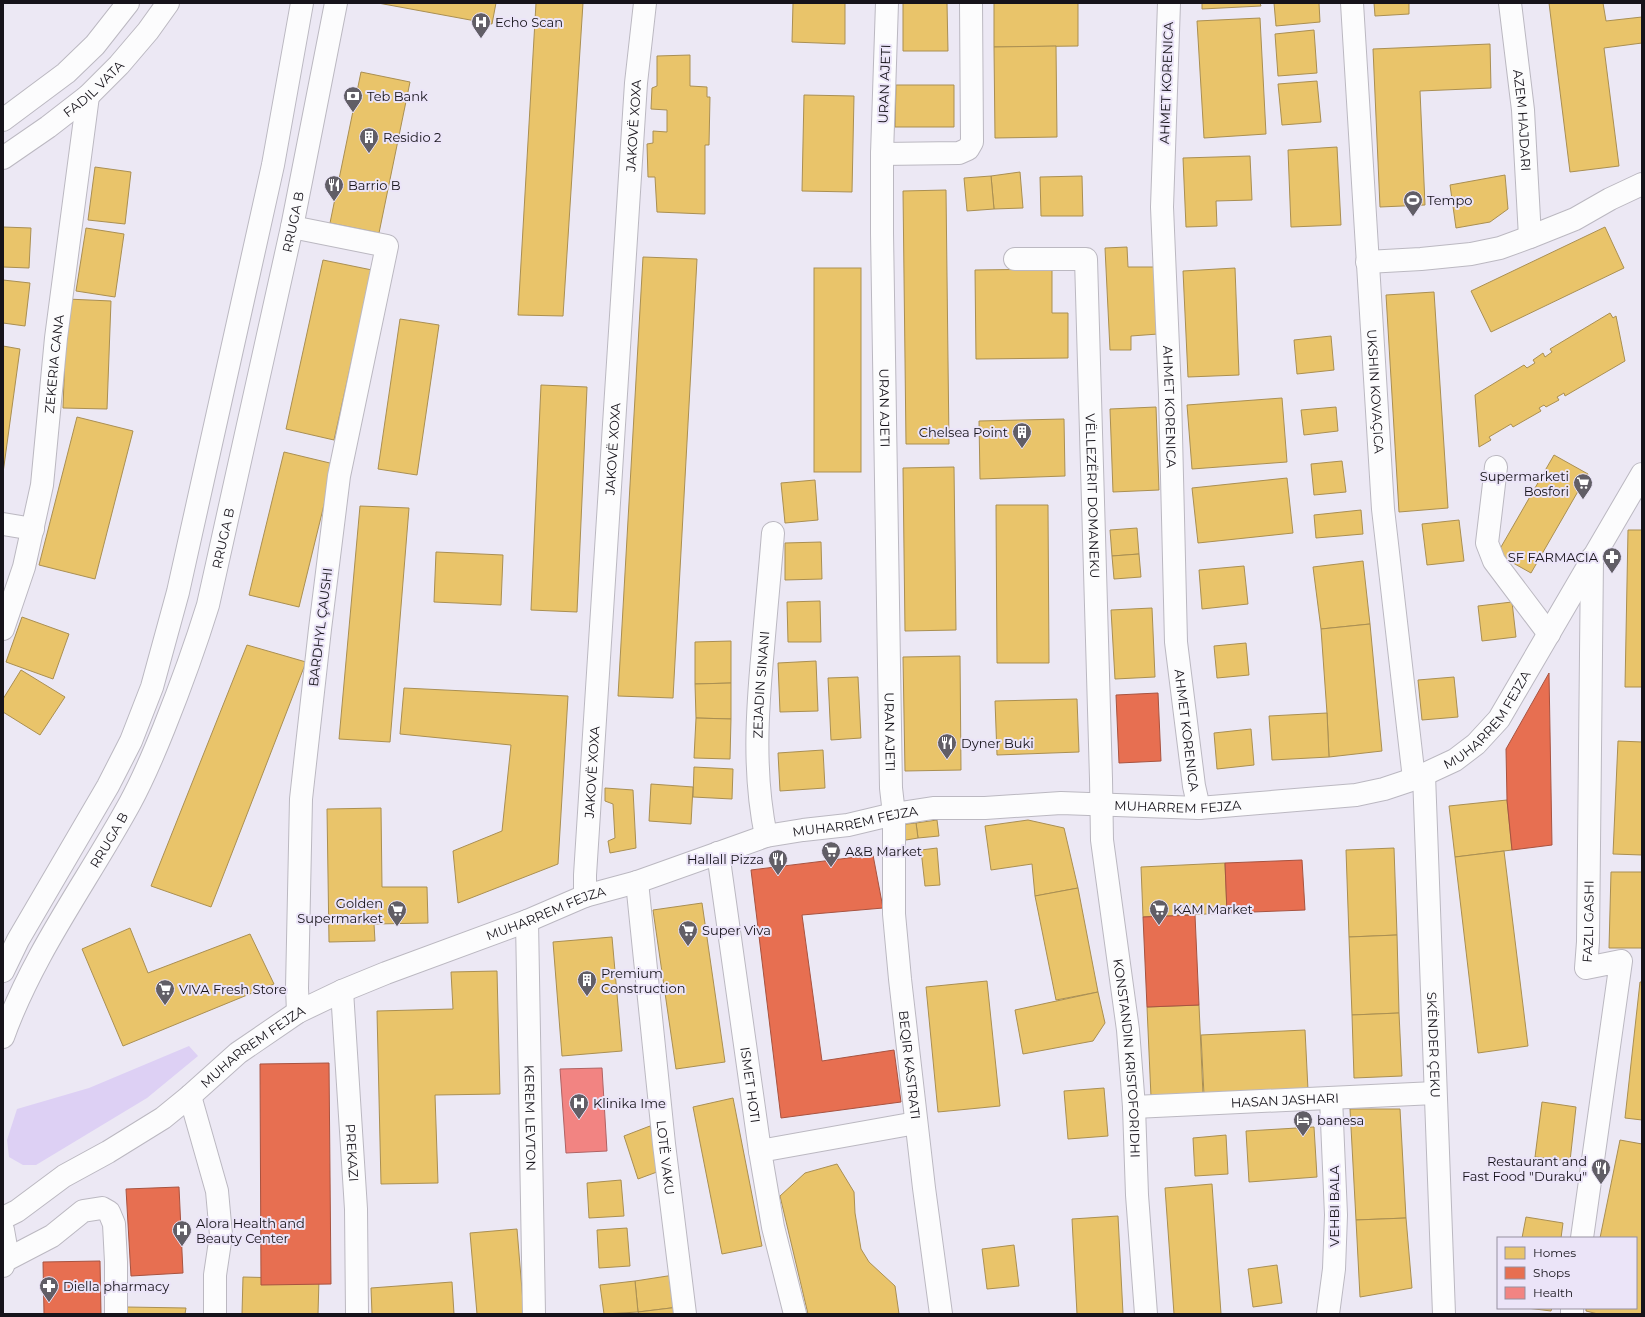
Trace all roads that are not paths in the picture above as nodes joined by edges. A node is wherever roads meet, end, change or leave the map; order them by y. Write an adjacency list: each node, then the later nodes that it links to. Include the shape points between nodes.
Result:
1 (128, 3): 12 (street, via 95,45 66,73)
2 (168, 3): 11 (street, FADIL VATA, via 119,65)
3 (302, 3): 37 (street, RRUGA B, via 273,165 180,585 152,687 108,786 18,940)
4 (336, 3): 16 (street, RRUGA B)
5 (644, 3): 35 (street, JAKOVË XOXA, via 636,83)
6 (887, 3): 13 (street, URAN AJETI)
7 (970, 3): 13 (street, via 972,142 968,149 959,153)
8 (1169, 3): 30 (street, AHMET KORENICA, via 1162,207 1176,642)
9 (1352, 3): 19 (street, UKSHIN KOVAÇICA)
10 (1510, 3): 17 (street, AZEM HAJDARI, via 1523,110)
11 (88, 96): 14 (street, FADIL VATA); 23 (street, ZEKERIA CANA, via 56,338 42,485)
12 (3, 120)
13 (882, 154): 31 (street, URAN AJETI, via 891,772)
14 (3, 158)
15 (1642, 184): 17 (street, via 1575,219)
16 (292, 227): 39 (street, BARDHYL ÇAUSHI, via 387,246 339,476 320,628 301,799); 40 (street, RRUGA B, via 208,605 194,652 151,759 131,801 42,952)
17 (1530, 238): 19 (street, via 1471,254)
18 (1015, 259): 29 (street, VËLLEZËRIT DOMANEKU, via 1086,259)
19 (1367, 262): 28 (street, UKSHIN KOVAÇICA, via 1383,509)
20 (1496, 467): 27 (street, via 1487,543 1494,561)
21 (1642, 474): 25 (street, MUHARREM FEJZA)
22 (3, 524): 23 (street)
23 (33, 529): 26 (street, ZEKERIA CANA, via 22,574)
24 (773, 533): 32 (street, ZEJADIN SINANI, via 756,740 761,814)
25 (1592, 558): 27 (street, MUHARREM FEJZA); 49 (street, FAZLI GASHI, via 1586,968 1621,961)
26 (3, 628)
27 (1549, 634): 28 (street, MUHARREM FEJZA, via 1498,719 1476,744 1455,760)
28 (1419, 777): 30 (street, MUHARREM FEJZA, via 1356,795); 41 (street, SKËNDER ÇEKU)
29 (1102, 804): 30 (street, MUHARREM FEJZA); 31 (street, MUHARREM FEJZA, via 933,808); 44 (street, KONSTANDIN KRISTOFORIDHI, via 1102,840 1128,1030)
30 (1199, 808)
31 (894, 814): 32 (street, MUHARREM FEJZA, via 848,825); 45 (street, BEQIR KASTRATI, via 894,914)
32 (766, 836): 33 (street, MUHARREM FEJZA)
33 (718, 852): 34 (street, MUHARREM FEJZA); 46 (street, ISMET HOTI)
34 (637, 882): 35 (street, MUHARREM FEJZA); 55 (street, LOTË VAKU, via 664,1144)
35 (585, 896): 36 (street, MUHARREM FEJZA)
36 (527, 921): 38 (street, MUHARREM FEJZA, via 386,972); 54 (street, KEREM LEVTON)
37 (3, 971)
38 (342, 991): 39 (street, MUHARREM FEJZA); 53 (street, PREKAZI, via 356,1209)
39 (298, 1012): 42 (street, MUHARREM FEJZA, via 238,1053)
40 (3, 1037)
41 (1435, 1093): 43 (street, HASAN JASHARI); 60 (street, SKËNDER ÇEKU)
42 (190, 1096): 47 (street, MUHARREM FEJZA, via 162,1118 64,1176 17,1211); 52 (street, via 217,1191 221,1235 215,1275)
43 (1331, 1098): 44 (street, HASAN JASHARI); 59 (street, VEHBI BALA, via 1336,1214 1334,1269)
44 (1134, 1107): 58 (street, KONSTANDIN KRISTOFORIDHI, via 1137,1195)
45 (916, 1122): 46 (street); 57 (street, BEQIR KASTRATI)
46 (760, 1151): 56 (street, ISMET HOTI, via 773,1226)
47 (3, 1218)
48 (3, 1230): 50 (street, via 6,1247)
49 (1582, 1237)
50 (4, 1264): 51 (street, via 52,1236 83,1211 102,1208 109,1212 114,1224)
51 (116, 1314)
52 (215, 1314)
53 (357, 1314)
54 (534, 1314)
55 (685, 1314)
56 (795, 1314)
57 (942, 1314)
58 (1146, 1314)
59 (1328, 1314)
60 (1444, 1314)

